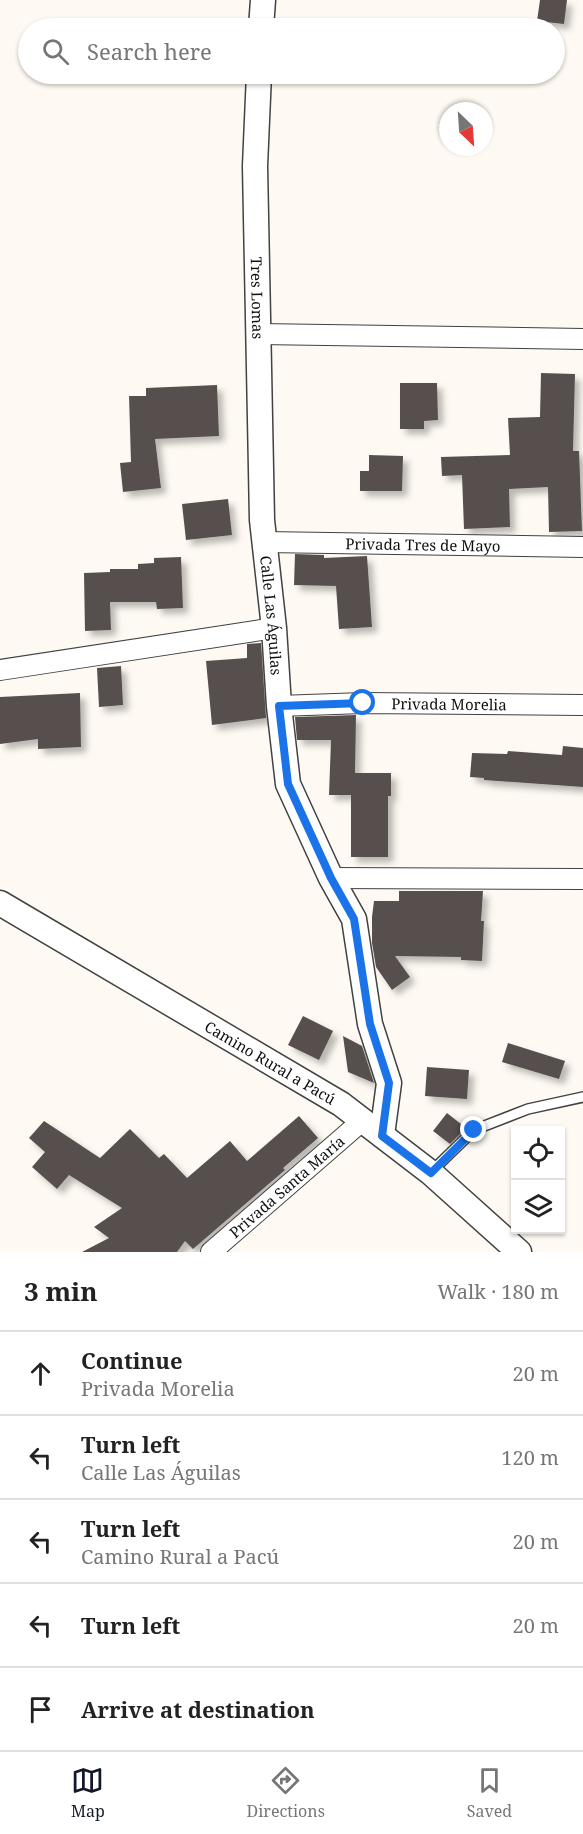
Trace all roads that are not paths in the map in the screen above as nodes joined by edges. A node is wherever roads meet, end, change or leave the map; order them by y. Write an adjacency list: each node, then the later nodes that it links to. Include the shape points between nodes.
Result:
1 (263, 0): 2 (street)
2 (262, 18)
3 (259, 84): 4 (street, Tres Lomas, via 255,166)
4 (259, 334): 5 (street); 6 (street, Tres Lomas)
5 (583, 339)
6 (263, 531): 7 (street, Privada Tres de Mayo); 8 (street, Calle Las Águilas)
7 (583, 547)
8 (274, 628): 9 (street); 11 (street, Calle Las Águilas)
9 (0, 670)
10 (583, 705): 11 (street, Privada Morelia)
11 (279, 706): 12 (street, Calle Las Águilas, via 288,784)
12 (331, 878): 13 (street); 17 (street, Calle Las Águilas, via 354,919 370,1024 389,1083)
13 (583, 879)
14 (0, 903): 16 (street, Camino Rural a Pacú, via 333,1099)
15 (583, 1097): 18 (lane, via 528,1109 474,1130)
16 (362, 1121): 17 (street, Camino Rural a Pacú); 19 (street, Privada Santa María)
17 (382, 1136): 18 (street, Camino Rural a Pacú)
18 (431, 1173): 20 (street, Camino Rural a Pacú)
19 (211, 1252)
20 (519, 1252)

